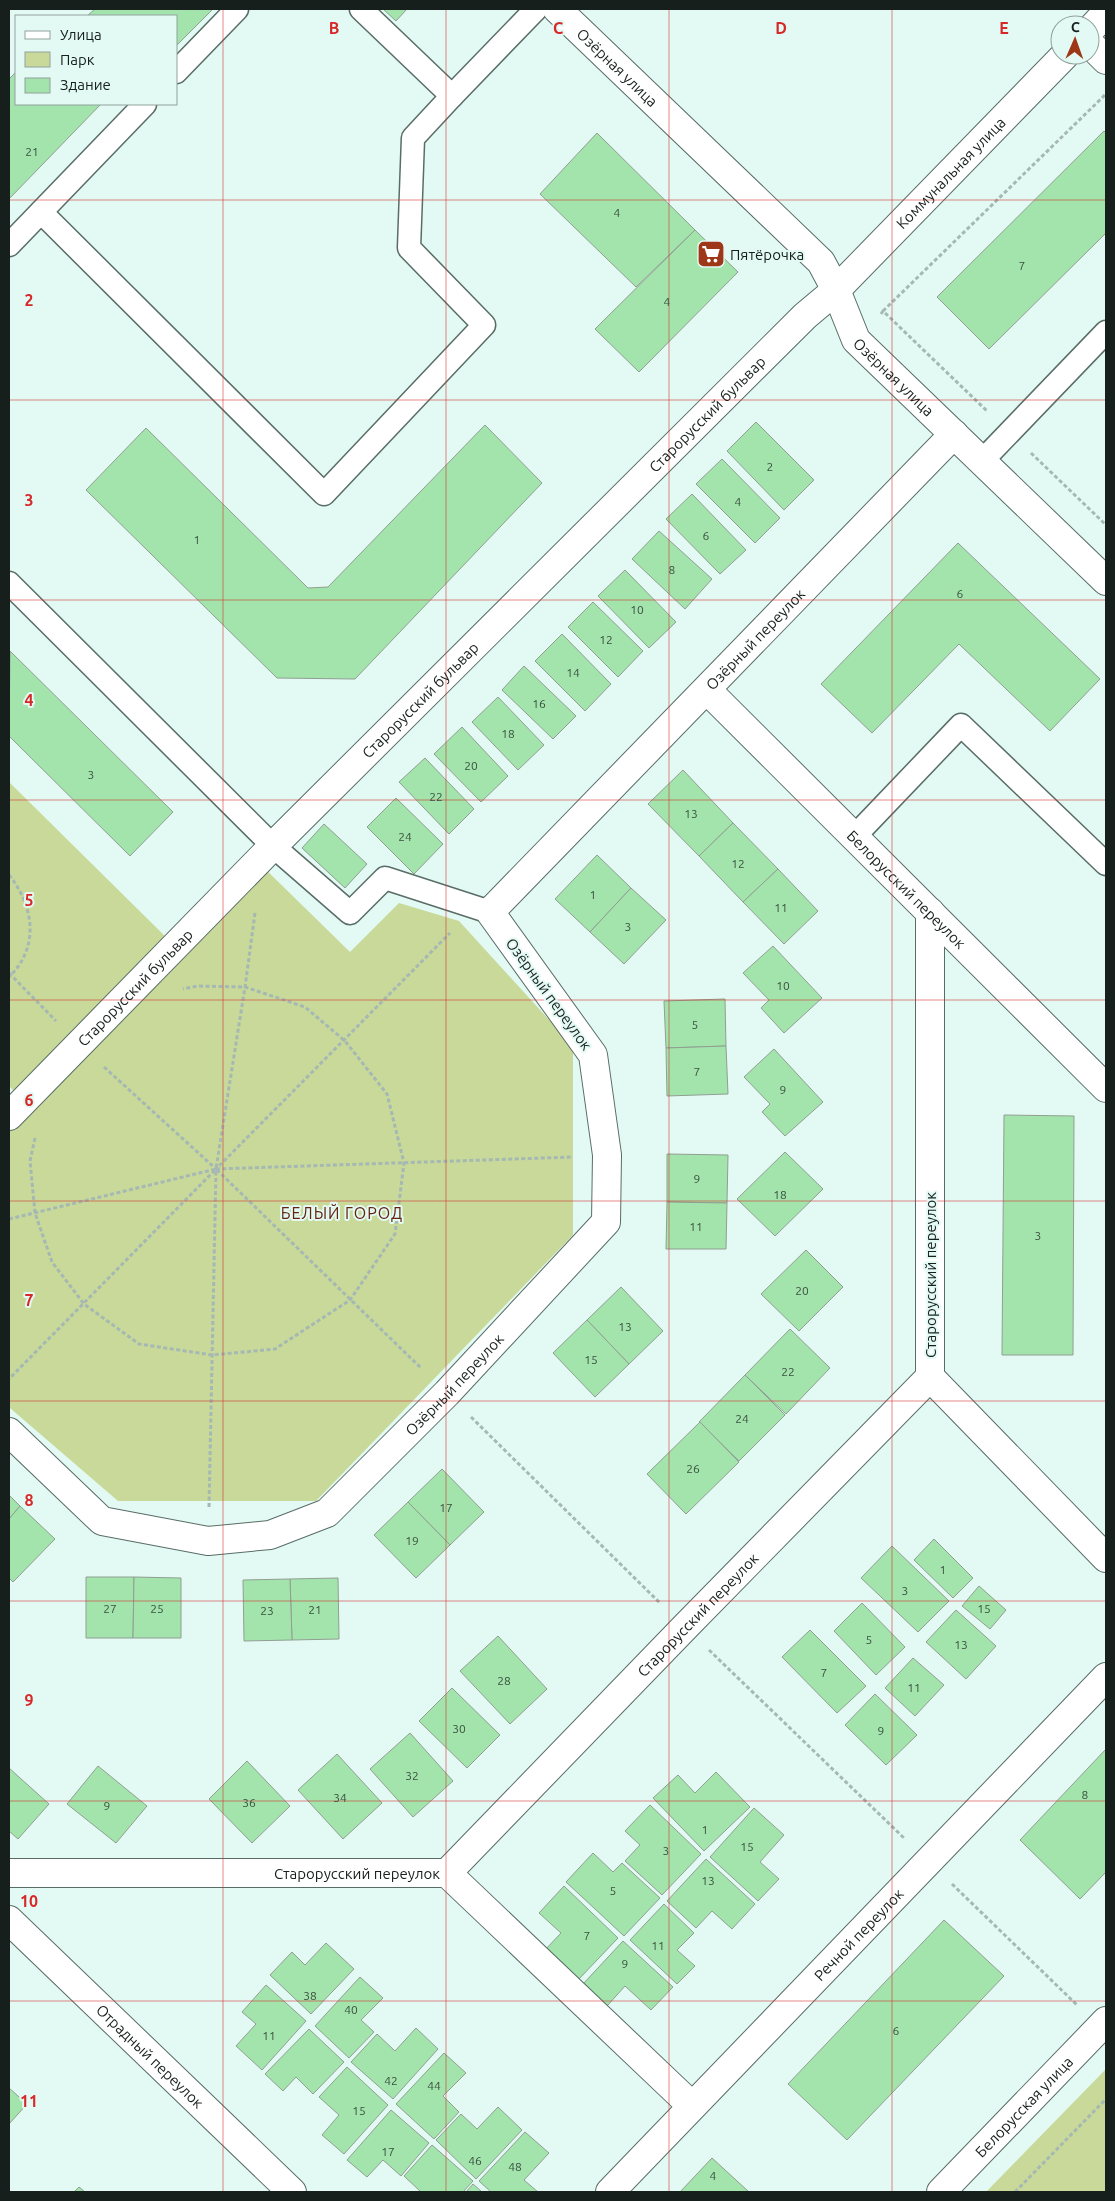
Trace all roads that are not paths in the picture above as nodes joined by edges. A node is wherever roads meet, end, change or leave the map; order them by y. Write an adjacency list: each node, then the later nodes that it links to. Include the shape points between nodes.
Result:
1 (237, 9): 6 (lane)
2 (361, 9): 7 (lane)
3 (536, 9): 7 (lane)
4 (557, 9): 11 (street, Озёрная улица, via 822,262)
5 (1055, 65): 11 (street, Коммунальная улица)
6 (178, 70)
7 (452, 96): 9 (lane, via 413,138 409,248 484,325 324,494)
8 (145, 105): 9 (lane)
9 (40, 212): 10 (lane)
10 (9, 245)
11 (836, 290): 13 (street, Озёрная улица, via 856,340); 19 (street, Старорусский бульвар, via 805,316)
12 (1106, 332): 14 (lane)
13 (954, 434): 14 (street, Озёрная улица); 17 (street, Озёрный переулок)
14 (982, 461): 15 (street, Озёрная улица)
15 (1106, 580)
16 (12, 592): 19 (lane)
17 (707, 690): 18 (street, Белорусский переулок); 21 (street, Озёрный переулок)
18 (854, 836): 20 (lane, via 961,725); 22 (street, Белорусский переулок)
19 (267, 852): 21 (lane, via 350,912 385,878); 24 (street, Старорусский бульвар)
20 (1106, 864)
21 (482, 910): 26 (street, Озёрный переулок, via 593,1055 607,1156 606,1222 447,1393 327,1513 270,1535 208,1541 102,1521)
22 (930, 912): 23 (street, Белорусский переулок); 25 (street, Старорусский переулок)
23 (1106, 1088)
24 (9, 1116)
25 (930, 1377): 27 (street); 30 (street, Старорусский переулок)
26 (9, 1432)
27 (1106, 1558)
28 (1106, 1677): 33 (street, Речной переулок)
29 (9, 1873): 30 (street, Старорусский переулок)
30 (448, 1873): 33 (street)
31 (9, 1920): 34 (street, Отрадный переулок)
32 (1103, 2025): 36 (street, Белорусская улица)
33 (692, 2106): 35 (street, Речной переулок)
34 (292, 2192)
35 (610, 2192)
36 (940, 2192)

